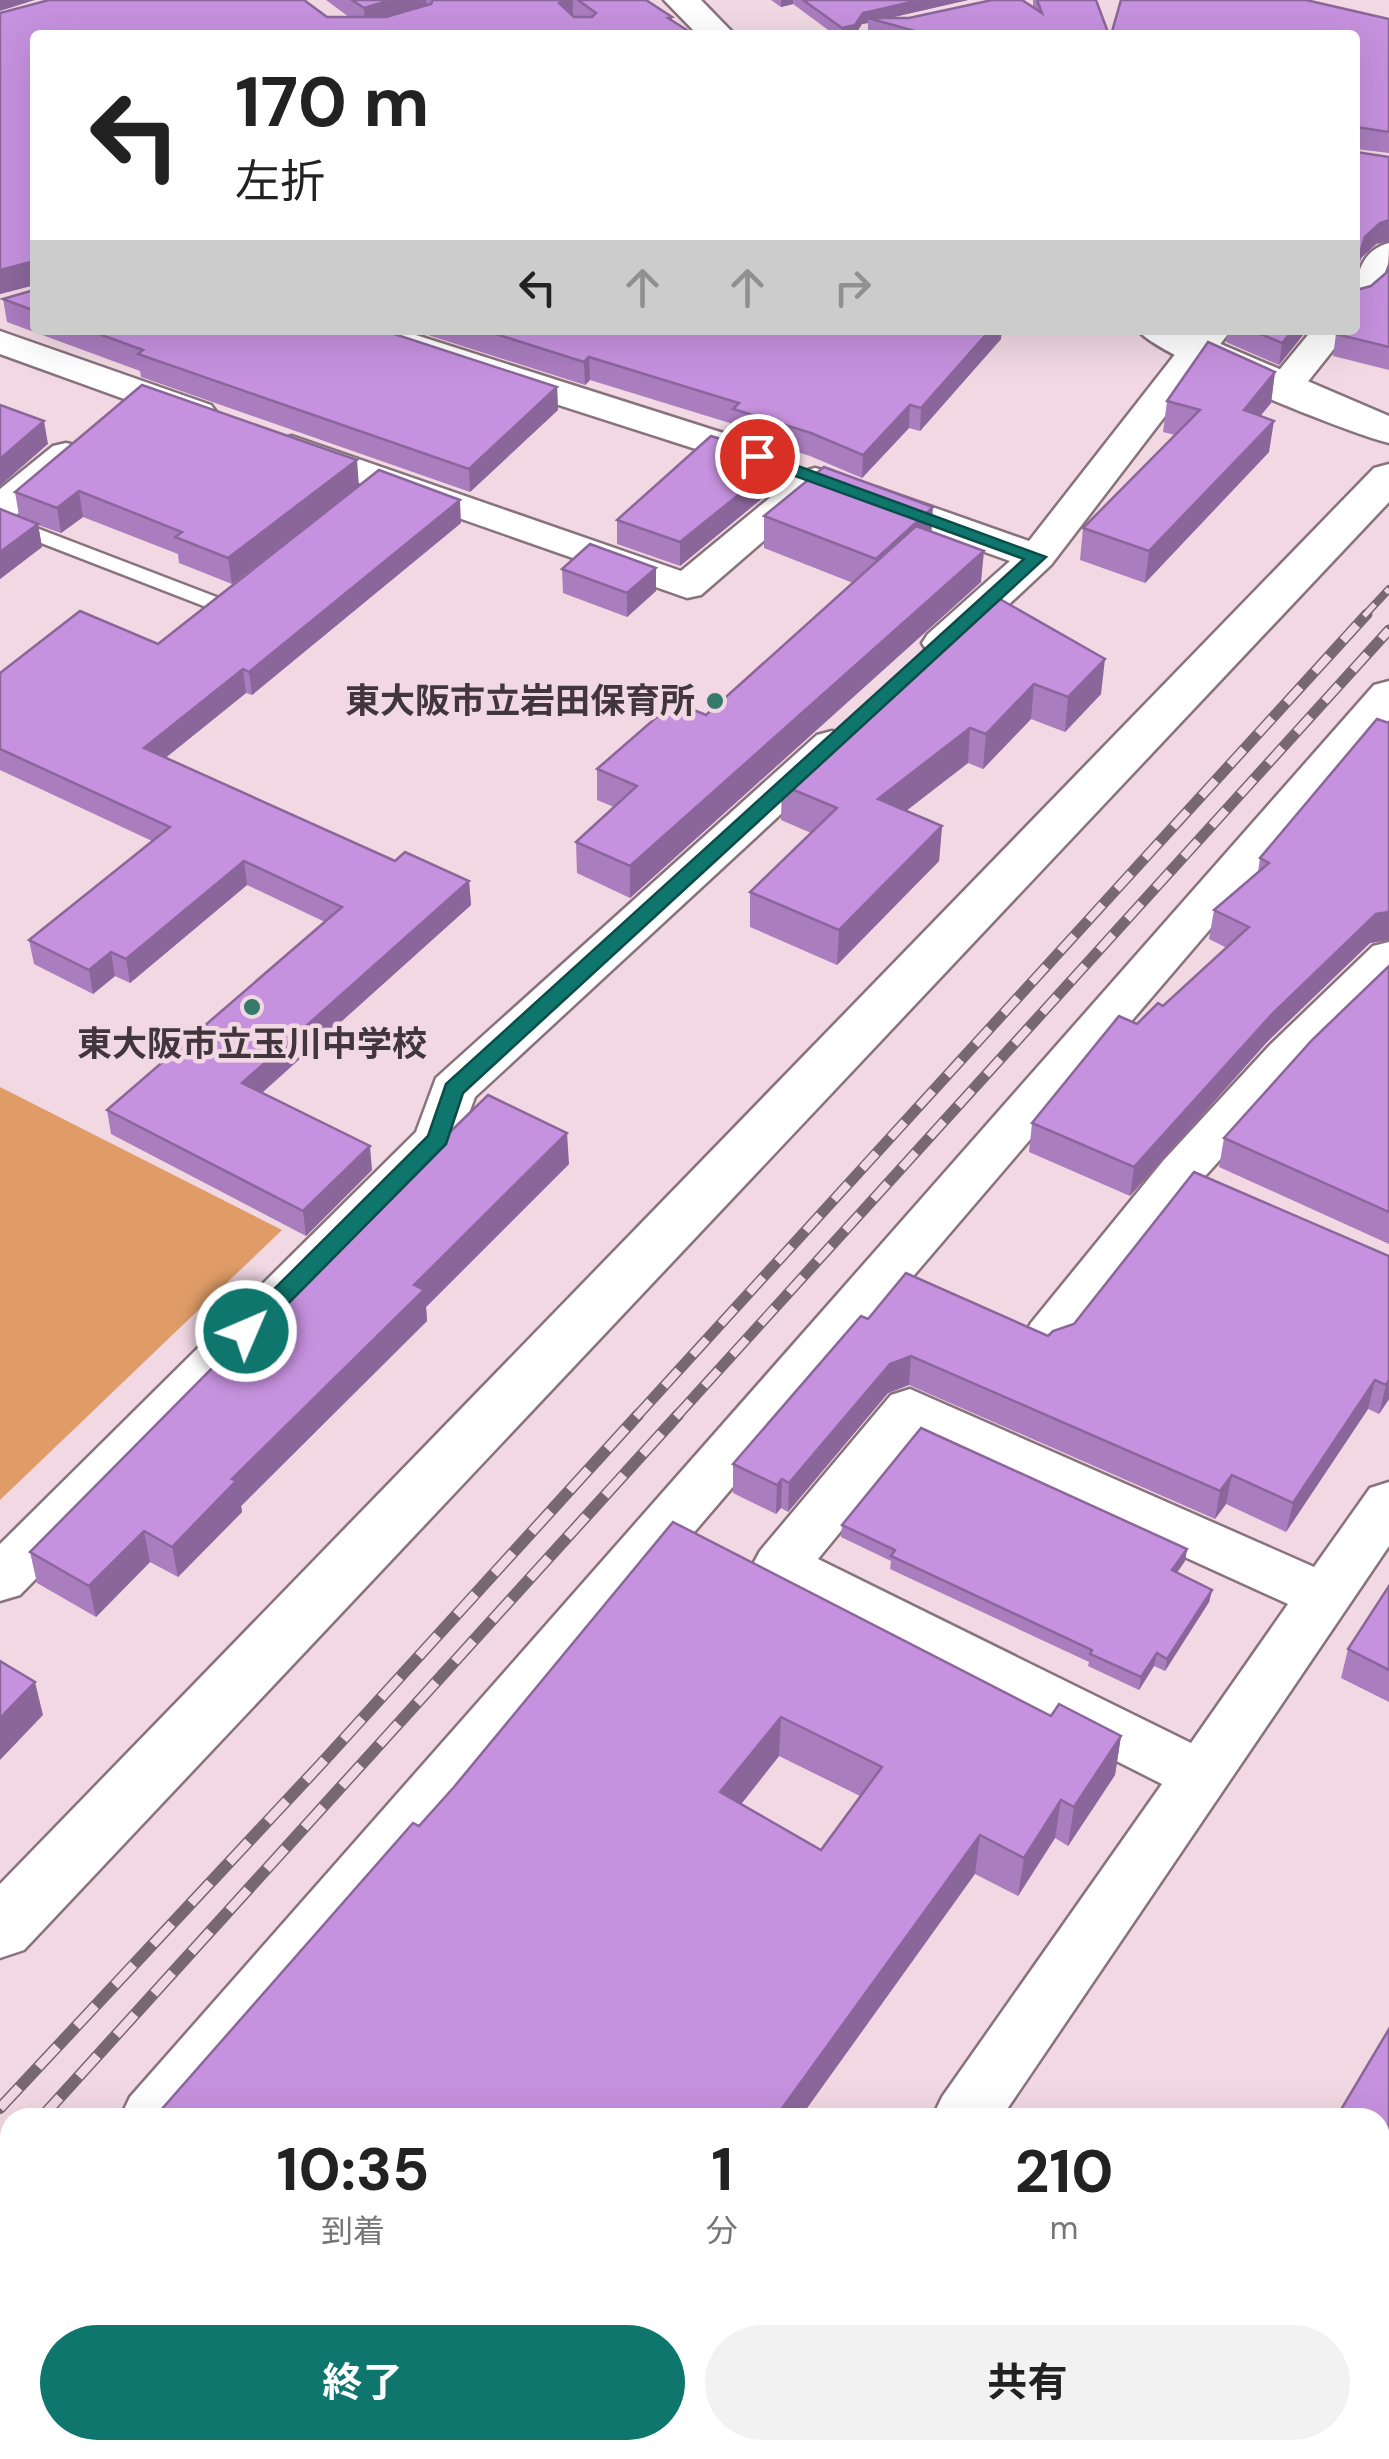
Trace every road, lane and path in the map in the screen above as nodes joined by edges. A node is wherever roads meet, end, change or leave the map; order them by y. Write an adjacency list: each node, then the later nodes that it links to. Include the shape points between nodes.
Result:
1 (681, 0): 2 (street)
2 (713, 30)
3 (1389, 254): 4 (street)
4 (1360, 292)
5 (378, 335): 10 (street)
6 (484, 335): 10 (street)
7 (1326, 335): 11 (street)
8 (1190, 337): 11 (street); 18 (street)
9 (0, 342): 12 (street)
10 (453, 360): 15 (street)
11 (1285, 386): 13 (street)
12 (115, 412): 15 (street, via 241,429 375,484 686,586); 16 (street)
13 (1389, 431)
14 (1389, 477): 29 (street)
15 (816, 480): 18 (street)
16 (0, 509)
17 (0, 520): 19 (lane, via 221,606)
18 (1037, 557): 20 (street)
19 (250, 583)
20 (906, 677)
21 (1389, 694): 30 (street)
22 (862, 717): 26 (street, via 453,1090 438,1139)
23 (1389, 957): 24 (street, via 1287,1056 1197,1181)
24 (1049, 1338)
25 (1389, 1503): 27 (street)
26 (0, 1578)
27 (1327, 1596): 28 (street); 28 (street, via 910,1409 780,1566)
28 (1202, 1776): 31 (street)
29 (0, 1929)
30 (161, 2108)
31 (971, 2108)

